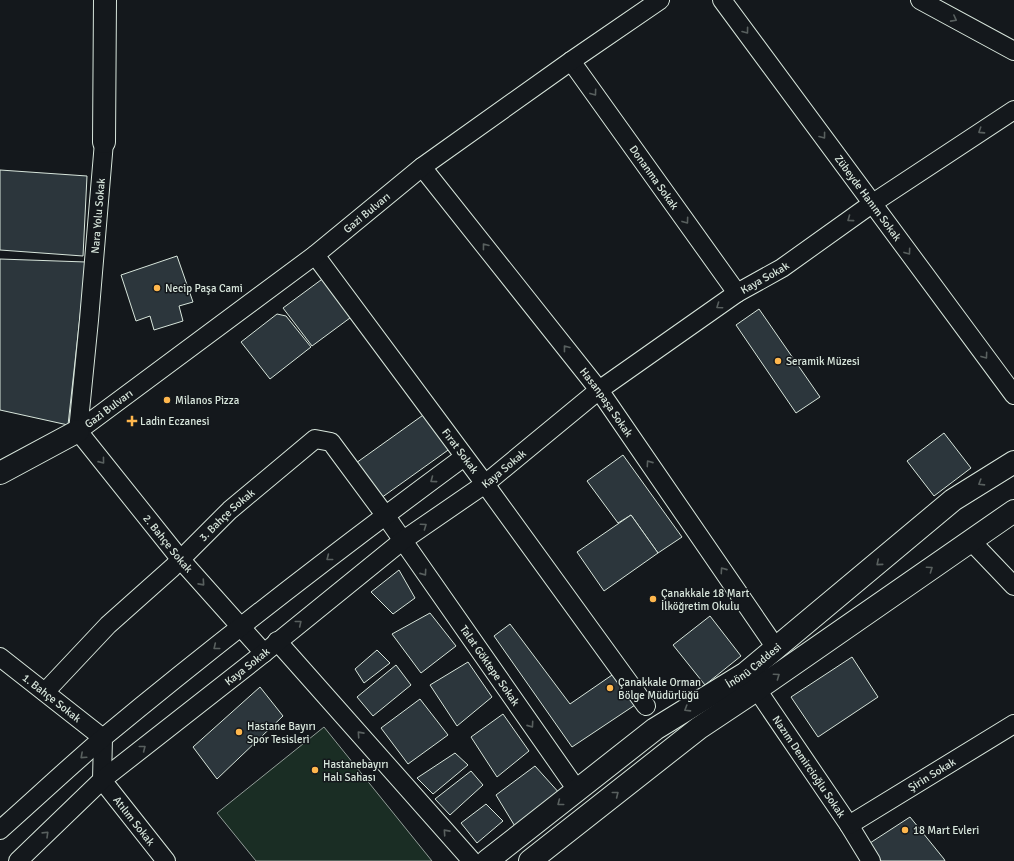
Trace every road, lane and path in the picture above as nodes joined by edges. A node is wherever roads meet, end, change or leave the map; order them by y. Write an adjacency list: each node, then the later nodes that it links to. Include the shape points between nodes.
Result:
1 (105, 0): 8 (main road, Nara Yolu Sokak)
2 (660, 0): 6 (street, Gazi Bulvarı)
3 (722, 0): 10 (street, Zübeyde Hanım Sokak, one-way to 10)
4 (920, 0): 5 (street, one-way to 5)
5 (1014, 51)
6 (571, 61): 9 (street, Gazi Bulvarı); 12 (street, Donanma Sokak, one-way to 12)
7 (1014, 110): 10 (street, Kaya Sokak, one-way to 10)
8 (104, 142): 15 (street, Nara Yolu Sokak)
9 (422, 167): 11 (street, Gazi Bulvarı); 13 (street, Hasanpaşa Sokak, one-way to 9)
10 (873, 203): 12 (street, Kaya Sokak, one-way to 12, via 782,268); 14 (street, Zübeyde Hanım Sokak, one-way to 14)
11 (315, 255): 15 (street, Gazi Bulvarı); 16 (street, Fırat Sokak)
12 (737, 293): 13 (street, Kaya Sokak, one-way to 13)
13 (599, 390): 19 (street, Kaya Sokak); 28 (street, Hasanpaşa Sokak, one-way to 13)
14 (1014, 395)
15 (78, 431): 18 (main road); 24 (street, 2. Bahçe Sokak, one-way to 24)
16 (464, 457): 19 (street, Fırat Sokak); 21 (street, one-way to 21)
17 (1014, 462): 28 (main road, İnönü Caddesi, one-way to 28, via 953,500)
18 (0, 473)
19 (485, 484): 22 (street, Kaya Sokak, one-way to 19); 33 (street, Fırat Sokak)
20 (1014, 511): 23 (main road, İnönü Caddesi)
21 (385, 516): 22 (street, 3. Bahçe Sokak); 24 (street, 3. Bahçe Sokak, via 330,442 315,439 230,510); 26 (street, one-way to 26)
22 (402, 541): 27 (street, Kaya Sokak, one-way to 22); 37 (street, Talat Göktepe Sokak, one-way to 37)
23 (971, 541): 25 (street); 31 (main road, İnönü Caddesi, one-way to 23)
24 (181, 560): 26 (street, 2. Bahçe Sokak, one-way to 26); 32 (street, 3. Bahçe Sokak, via 108,625)
25 (1014, 586)
26 (241, 627): 29 (street, 2. Bahçe Sokak); 35 (street, one-way to 35)
27 (277, 641): 29 (street, Kaya Sokak); 42 (street, one-way to 27)
28 (776, 648): 31 (main road, İnönü Caddesi)
29 (264, 653): 36 (street, Kaya Sokak, one-way to 29)
30 (0, 657): 32 (street, 1. Bahçe Sokak)
31 (751, 681): 37 (main road, İnönü Caddesi, one-way to 37, via 655,729); 38 (street, Nazım Demircioğlu Sokak); 44 (main road, İnönü Caddesi, one-way to 31, via 699,728)
32 (45, 692): 35 (street, 1. Bahçe Sokak)
33 (646, 706)
34 (1014, 724): 38 (street, Şirin Sokak)
35 (103, 738): 36 (street); 39 (street, one-way to 39)
36 (102, 780): 40 (street, Kaya Sokak, one-way to 36); 41 (street, Atılım Sokak)
37 (577, 790): 43 (main road, İnönü Caddesi, one-way to 43)
38 (849, 825): 45 (street, Nazım Demircioğlu Sokak)
39 (0, 830)
40 (18, 861)
41 (166, 861)
42 (472, 861)
43 (487, 861)
44 (530, 861)
45 (871, 861)

